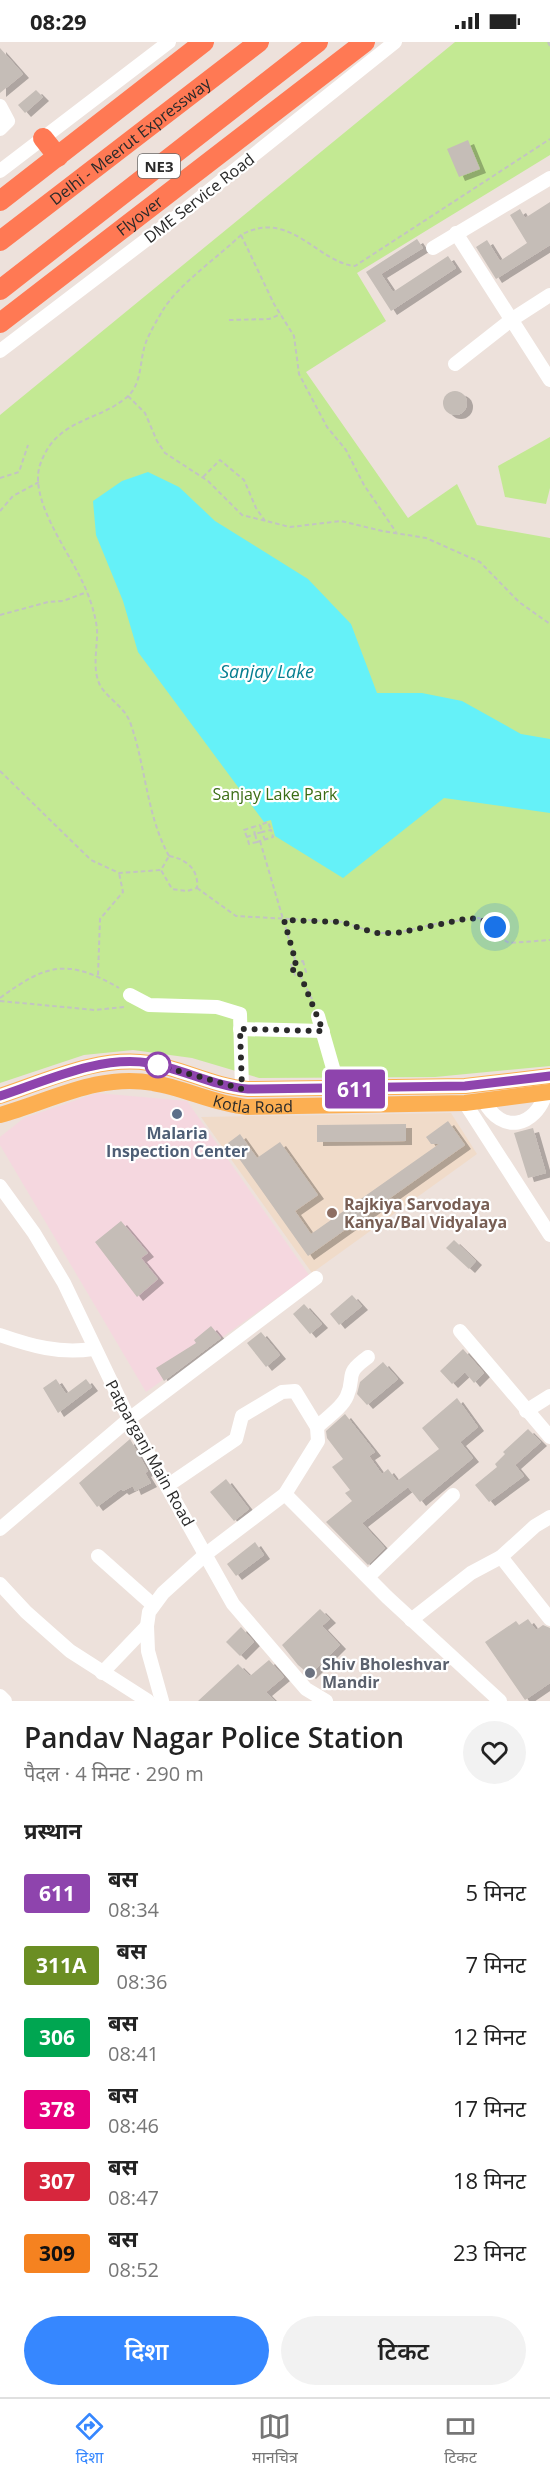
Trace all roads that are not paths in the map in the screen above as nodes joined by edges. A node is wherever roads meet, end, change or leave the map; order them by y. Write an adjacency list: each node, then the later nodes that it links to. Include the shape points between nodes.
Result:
1 (169, 42): 9 (street)
2 (204, 42): 10 (highway)
3 (259, 42): 15 (highway, Delhi - Meerut Expressway / NE3)
4 (318, 42): 17 (highway, NE3)
5 (365, 42): 20 (highway, Flyover)
6 (395, 42): 21 (street, DME Service Road, via 180,214)
7 (0, 106): 8 (street, via 8,121)
8 (0, 129)
9 (43, 138): 10 (highway); 11 (street)
10 (58, 157): 13 (highway)
11 (0, 171)
12 (550, 178): 14 (street)
13 (0, 201)
14 (456, 233): 16 (street); 19 (street)
15 (0, 241)
16 (433, 248)
17 (0, 290)
18 (550, 295): 19 (street)
19 (512, 320): 22 (street); 23 (street)
20 (0, 323)
21 (0, 351)
22 (455, 364)
23 (550, 380)
24 (130, 994): 26 (street, via 148,1005 218,1007 240,1014)
25 (318, 1016): 27 (street)
26 (240, 1029): 27 (street); 29 (street)
27 (323, 1031): 30 (street)
28 (549, 1087): 30 (main road, Kotla Road); 32 (main road, Kotla Road); 32 (street, via 539,1110 529,1119 504,1123 496,1119)
29 (242, 1089): 30 (main road, Kotla Road); 31 (main road, Kotla Road, via 159,1065 131,1062 94,1066)
30 (339, 1089)
31 (0, 1096)
32 (484, 1101): 33 (main road, Kotla Road)
33 (465, 1103): 34 (main road, Kotla Road, via 247,1107 156,1083 115,1081 86,1086); 36 (street)
34 (1, 1117)
35 (0, 1186): 40 (street, Patparganj Main Road, via 64,1283)
36 (550, 1235)
37 (316, 1278): 44 (street)
38 (460, 1331): 43 (street)
39 (0, 1335): 40 (street, via 38,1348 69,1352)
40 (93, 1349): 44 (street, Patparganj Main Road)
41 (368, 1357): 45 (street, via 354,1367 343,1403)
42 (550, 1396): 43 (street)
43 (526, 1411): 46 (street)
44 (129, 1419): 47 (street, Patparganj Main Road); 51 (street)
45 (317, 1427): 47 (street, via 295,1391 287,1390 242,1416 236,1439); 48 (street, via 318,1441)
46 (550, 1437)
47 (167, 1486): 52 (street, Patparganj Main Road)
48 (285, 1494): 52 (street); 55 (street)
49 (453, 1495): 55 (street)
50 (550, 1517): 54 (street)
51 (0, 1529)
52 (206, 1554): 57 (street); 66 (street, Patparganj Main Road, via 233,1604 306,1689)
53 (98, 1557): 57 (street)
54 (501, 1557): 58 (street); 59 (street, via 471,1573)
55 (368, 1577): 59 (street)
56 (0, 1584): 61 (street, via 61,1643)
57 (153, 1605): 60 (street)
58 (550, 1619)
59 (411, 1620): 67 (street)
60 (147, 1626): 61 (street); 65 (street, via 148,1651)
61 (102, 1673): 64 (street)
62 (0, 1696): 63 (street)
63 (5, 1701)
64 (148, 1701)
65 (162, 1701)
66 (326, 1701)
67 (500, 1701)

